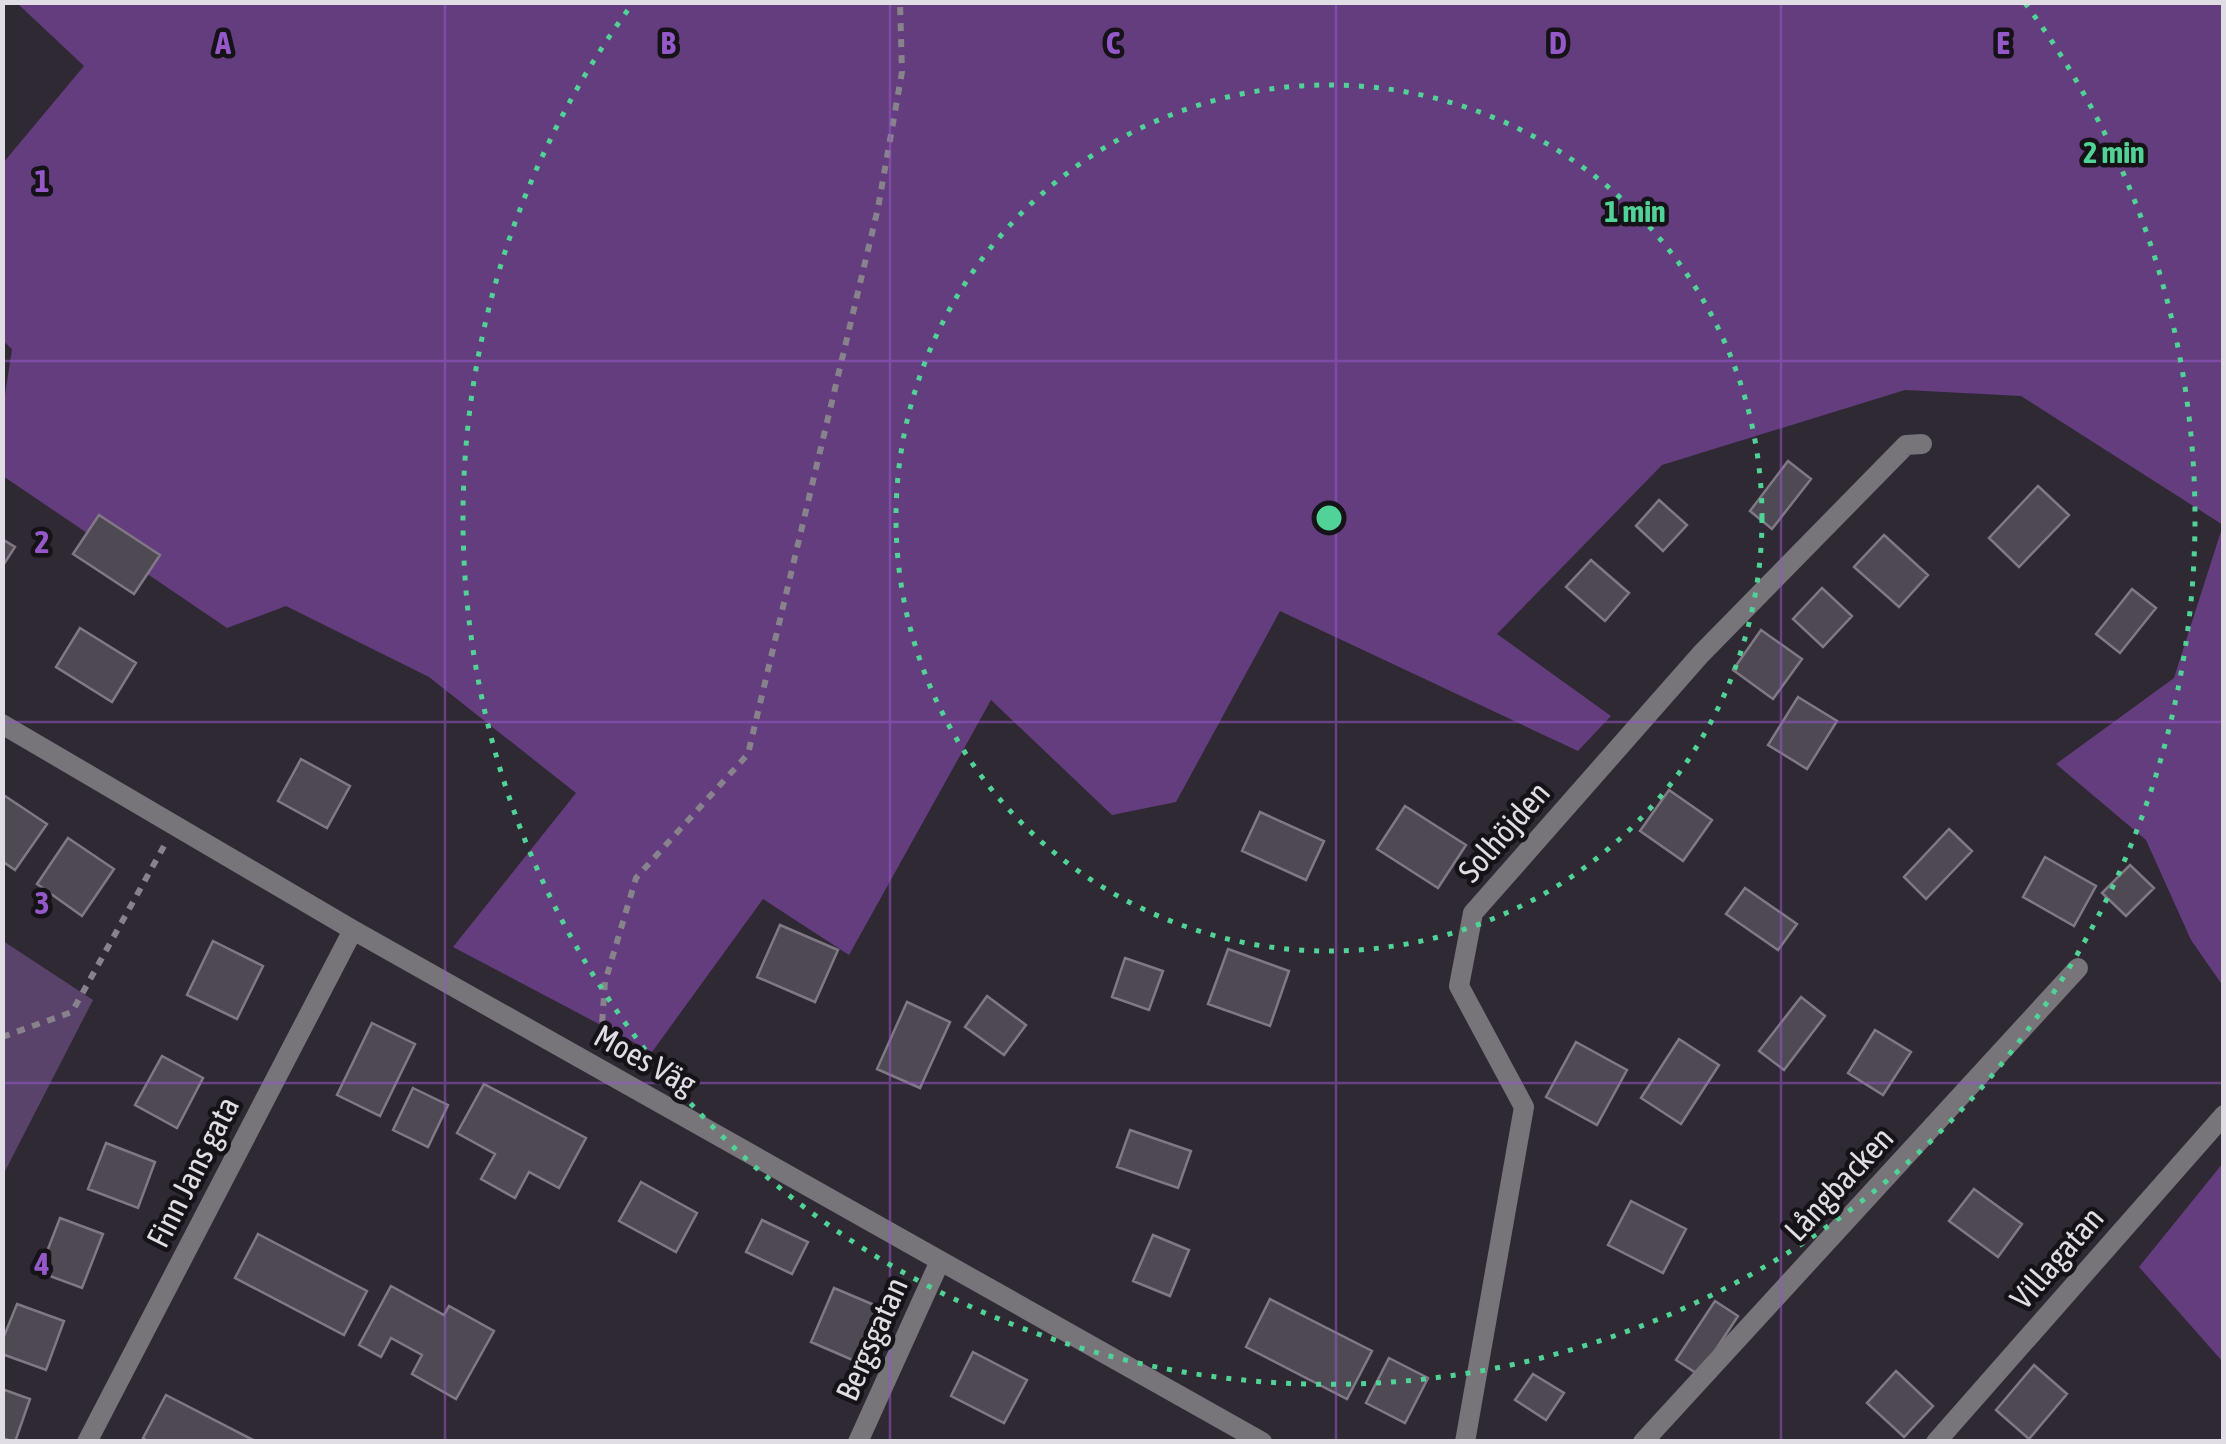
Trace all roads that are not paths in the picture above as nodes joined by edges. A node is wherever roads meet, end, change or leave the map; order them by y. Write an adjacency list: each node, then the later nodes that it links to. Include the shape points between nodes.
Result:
1 (1922, 444): 10 (street, Solhöjden, via 1906,445 1701,654 1472,913 1458,986 1524,1106)
2 (2, 724): 3 (street, Moes Väg)
3 (352, 930): 6 (street, Moes Väg); 7 (street, Finn Jans gata)
4 (2078, 968): 11 (street, Långbacken)
5 (2224, 1115): 12 (street, Villagatan)
6 (940, 1261): 8 (street, Bergsgatan); 9 (street, Moes Väg)
7 (87, 1442)
8 (858, 1442)
9 (1262, 1442)
10 (1465, 1442)
11 (1643, 1442)
12 (1936, 1442)

